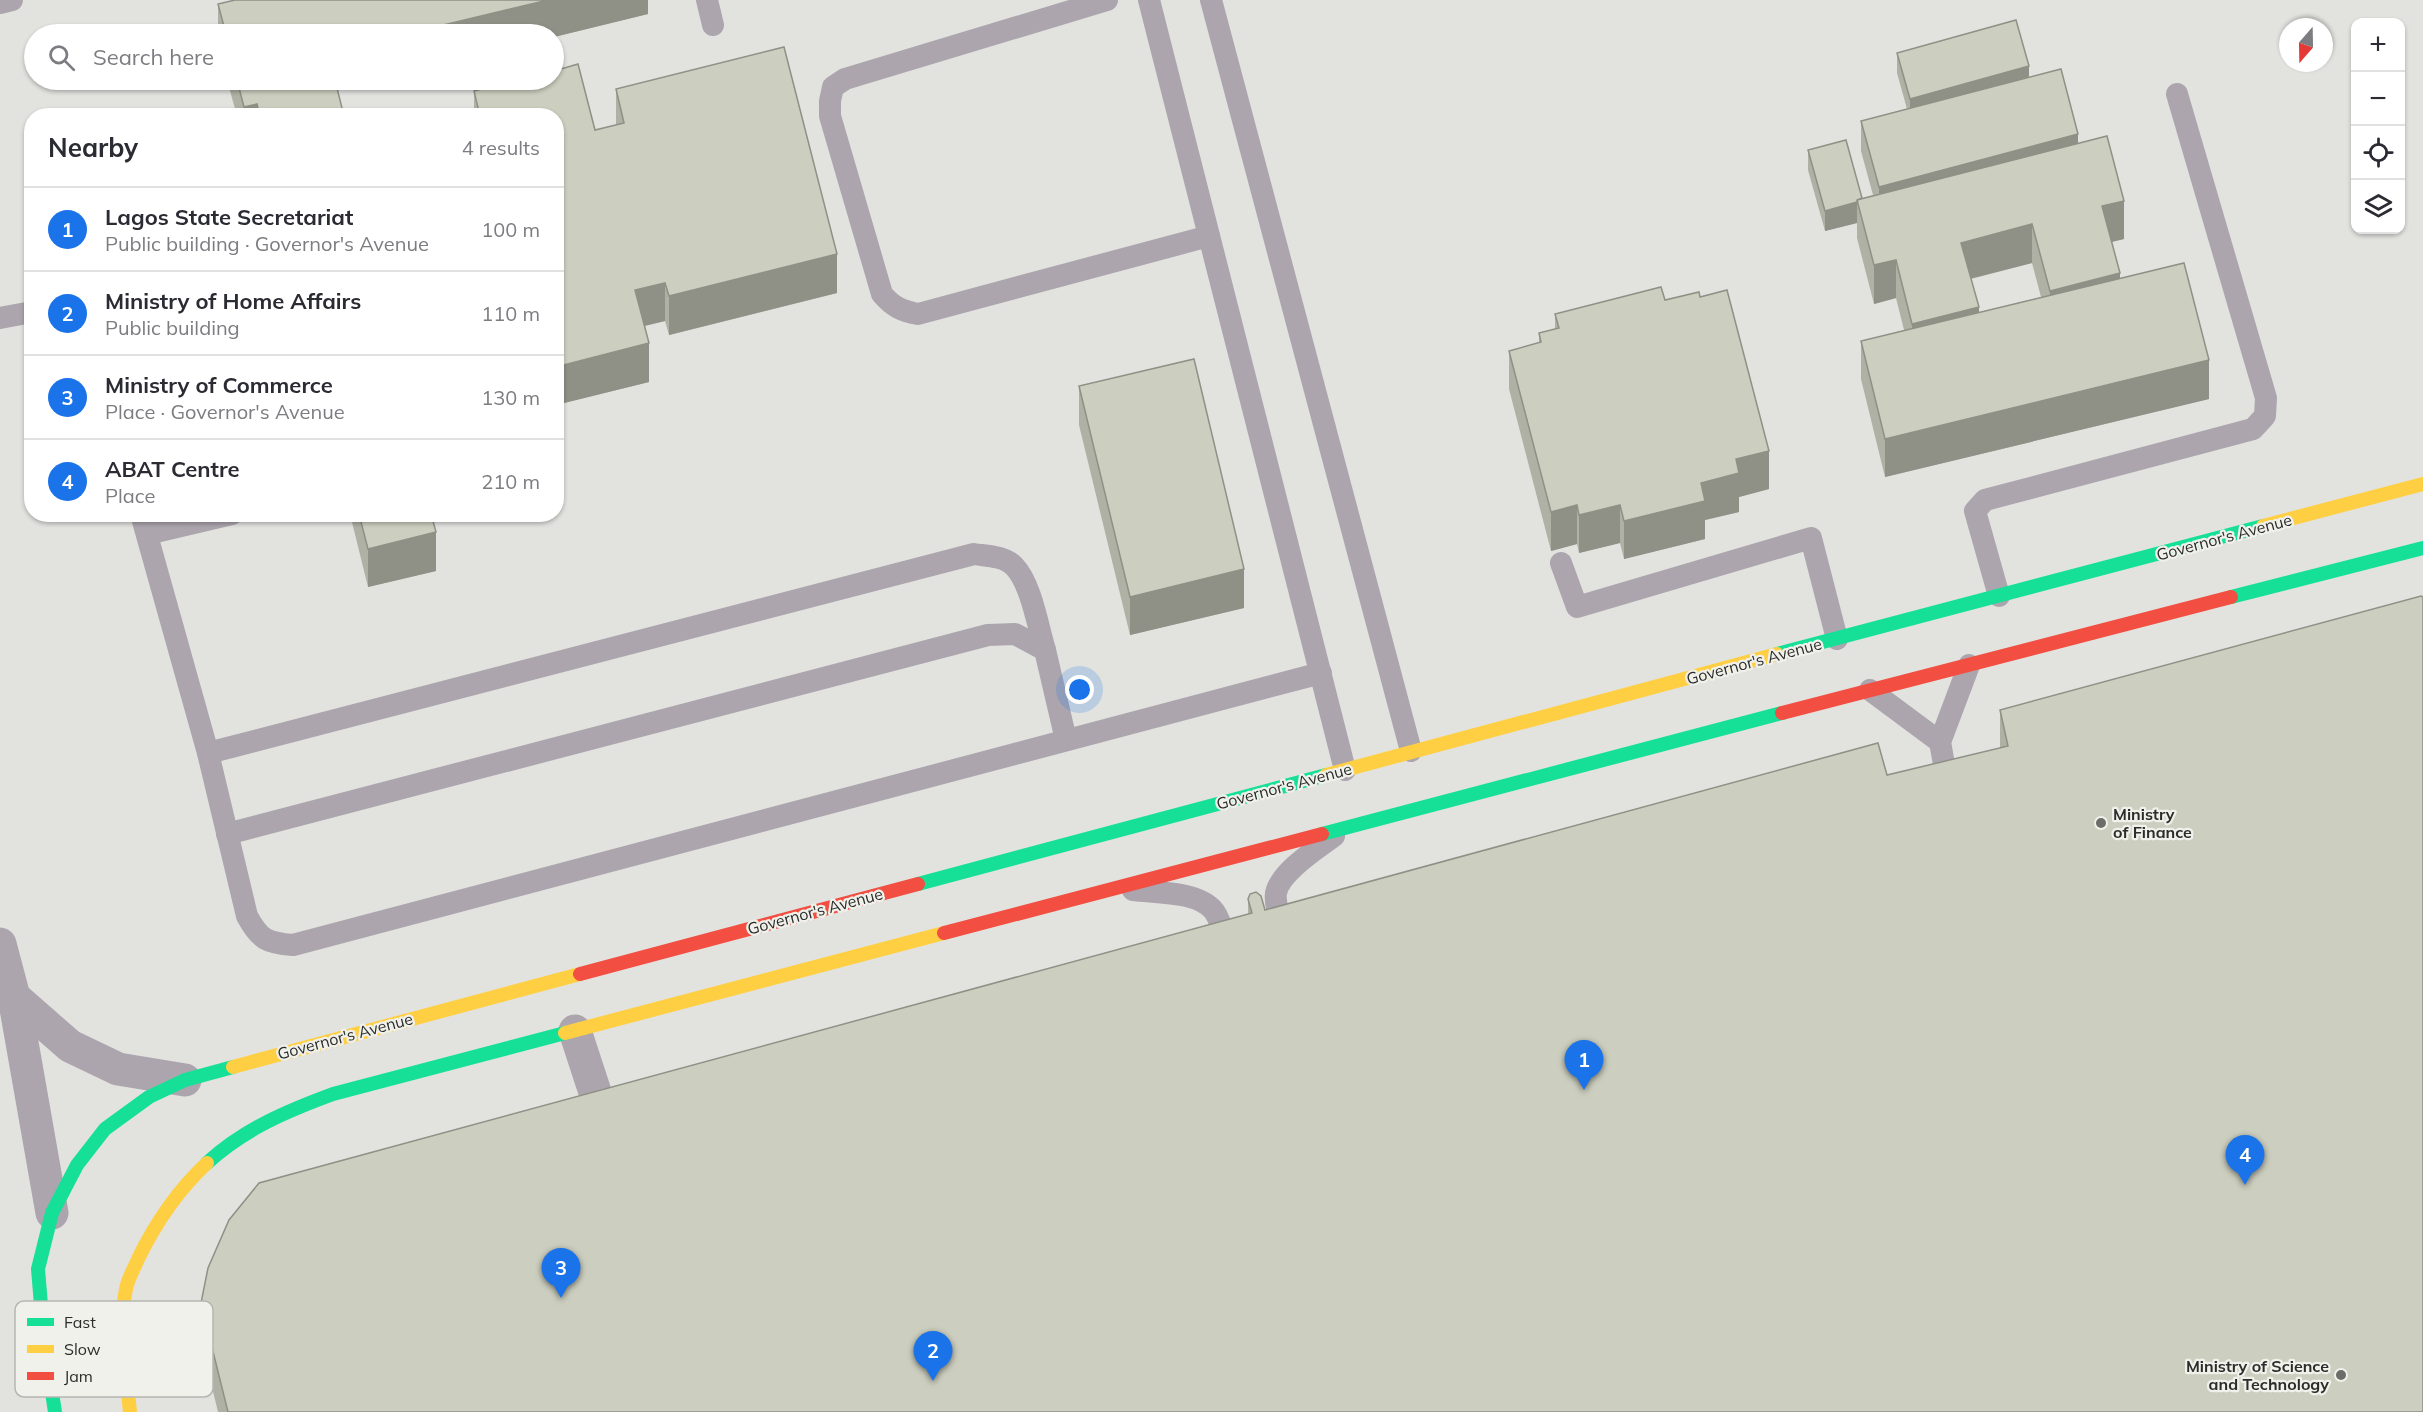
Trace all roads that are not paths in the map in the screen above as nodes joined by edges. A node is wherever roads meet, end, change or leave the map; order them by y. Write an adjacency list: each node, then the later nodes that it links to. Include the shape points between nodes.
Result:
1 (12, 0): 6 (lane)
2 (707, 0): 7 (lane)
3 (1107, 0): 9 (lane, via 845,79 833,87 830,116 882,294 891,305 918,314)
4 (1149, 0): 9 (lane)
5 (1211, 0): 25 (lane)
6 (0, 3)
7 (713, 24)
8 (2177, 94): 17 (lane, via 2266,398 2265,416 2253,429 1985,500 1975,511)
9 (1209, 236): 21 (lane)
10 (24, 314): 11 (lane)
11 (0, 318)
12 (2423, 484): 17 (street, Governor's Avenue)
13 (162, 522): 14 (lane)
14 (144, 524): 26 (lane)
15 (2423, 548): 20 (street)
16 (1561, 563): 18 (lane, via 1577,608 1812,538)
17 (1999, 596): 18 (street, Governor's Avenue)
18 (1837, 639): 25 (street, Governor's Avenue)
19 (1045, 650): 23 (lane); 26 (lane, via 1025,583 1013,565 995,556 974,554); 30 (lane, via 1015,634 988,636)
20 (1969, 665): 22 (street); 24 (lane)
21 (1321, 673): 23 (lane); 27 (lane)
22 (1870, 690): 24 (lane); 29 (street)
23 (1066, 740): 30 (lane, via 293,945 271,943 256,933 247,916)
24 (1940, 742): 28 (lane)
25 (1411, 751): 27 (street, Governor's Avenue)
26 (208, 753): 30 (lane)
27 (1346, 770): 37 (street, Governor's Avenue)
28 (1953, 809)
29 (1342, 829): 31 (street); 33 (lane, via 1290,872 1276,893)
30 (227, 834)
31 (1117, 887): 34 (lane, via 1189,897 1207,904 1216,913); 36 (street)
32 (0, 944): 35 (street)
33 (1292, 953)
34 (1235, 968)
35 (14, 997): 37 (street, via 70,1046 118,1069); 39 (street)
36 (575, 1030): 38 (street, via 616,1147); 41 (street, via 333,1094 277,1115 236,1139 203,1165 176,1195 147,1238 126,1288)
37 (185, 1080): 39 (street, Governor's Avenue, via 148,1097 105,1129 77,1165)
38 (578, 1147)
39 (52, 1213): 40 (street, Governor's Avenue, via 38,1269)
40 (41, 1301)
41 (125, 1301)
42 (53, 1397): 44 (street, Governor's Avenue)
43 (128, 1397): 45 (street)
44 (55, 1412)
45 (130, 1412)

